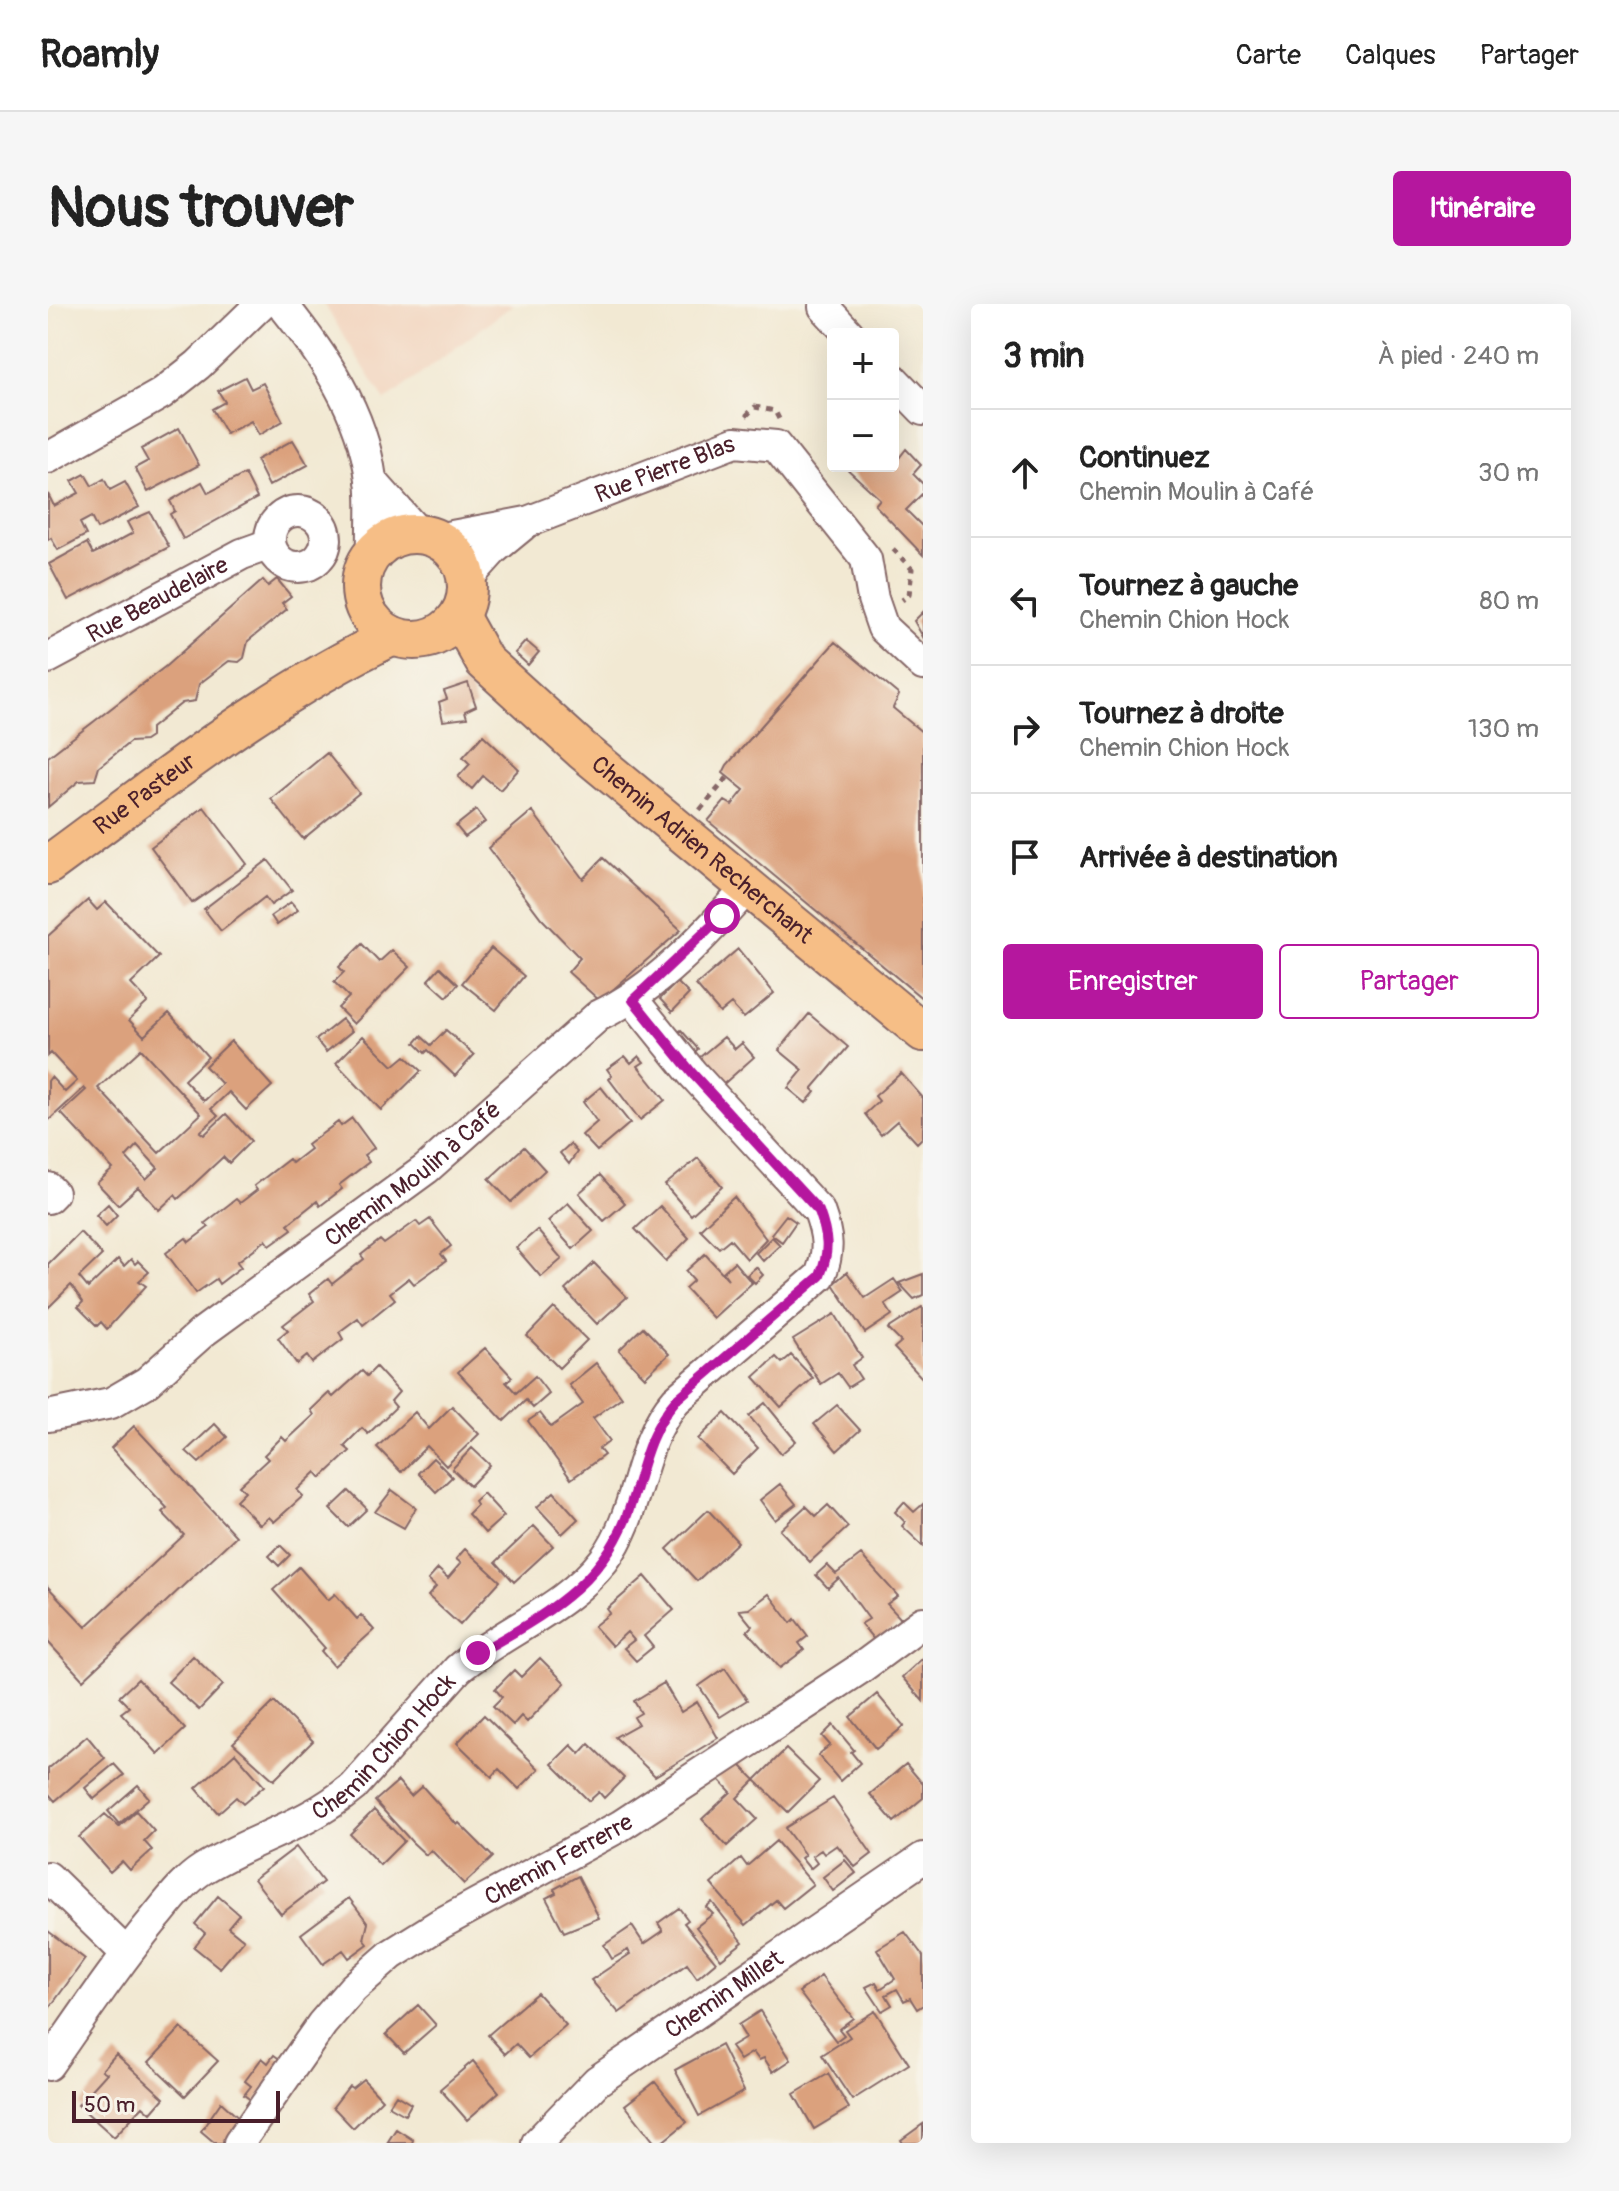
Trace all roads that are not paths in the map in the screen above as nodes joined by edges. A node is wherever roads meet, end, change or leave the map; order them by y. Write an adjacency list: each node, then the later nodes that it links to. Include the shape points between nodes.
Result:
1 (261, 304): 7 (street, via 161,394)
2 (282, 304): 8 (street, via 320,351 353,411)
3 (824, 307): 4 (street)
4 (843, 328)
5 (899, 385): 6 (street)
6 (923, 410)
7 (48, 458)
8 (371, 480): 10 (street); 12 (street)
9 (527, 522): 10 (street, Rue Pierre Blas); 13 (street, Rue Pierre Blas); 18 (street, Rue Pierre Blas, via 726,445 751,441 776,446 866,559 883,628)
10 (428, 536): 12 (main road, via 402,535); 13 (main road, via 456,555)
11 (270, 544): 17 (street, Rue Beaudelaire)
12 (372, 554): 14 (main road, via 361,587)
13 (467, 579): 15 (main road, via 468,592)
14 (364, 604): 16 (main road, via 370,618); 19 (main road, Rue Pasteur, via 330,643)
15 (446, 626): 16 (main road, via 416,640); 21 (main road, Chemin Adrien Recherchant, via 582,750)
16 (393, 636): 19 (main road, Rue Pasteur, via 342,660)
17 (48, 658)
18 (923, 665)
19 (241, 724): 20 (main road, Rue Pasteur)
20 (48, 865)
21 (749, 886): 22 (street, Chemin Moulin à Café); 23 (main road, Chemin Adrien Recherchant)
22 (633, 1000): 26 (street, Chemin Moulin à Café, via 598,1016 426,1169 203,1332 147,1382 111,1403); 30 (street, Chemin Chion Hock, via 692,1073 819,1211 829,1255 820,1276 659,1419 617,1538 572,1595 458,1669 333,1804 202,1869 182,1885)
23 (923, 1032)
24 (48, 1188): 25 (street, via 53,1193)
25 (48, 1198)
26 (48, 1416)
27 (923, 1622): 32 (street, Chemin Ferrerre, via 620,1826 392,1954 322,2024)
28 (923, 1858): 33 (street, Chemin Millet, via 597,2081)
29 (48, 1877): 30 (street)
30 (126, 1953): 31 (street, Chemin Chion Hock)
31 (48, 2065)
32 (239, 2143)
33 (537, 2143)

